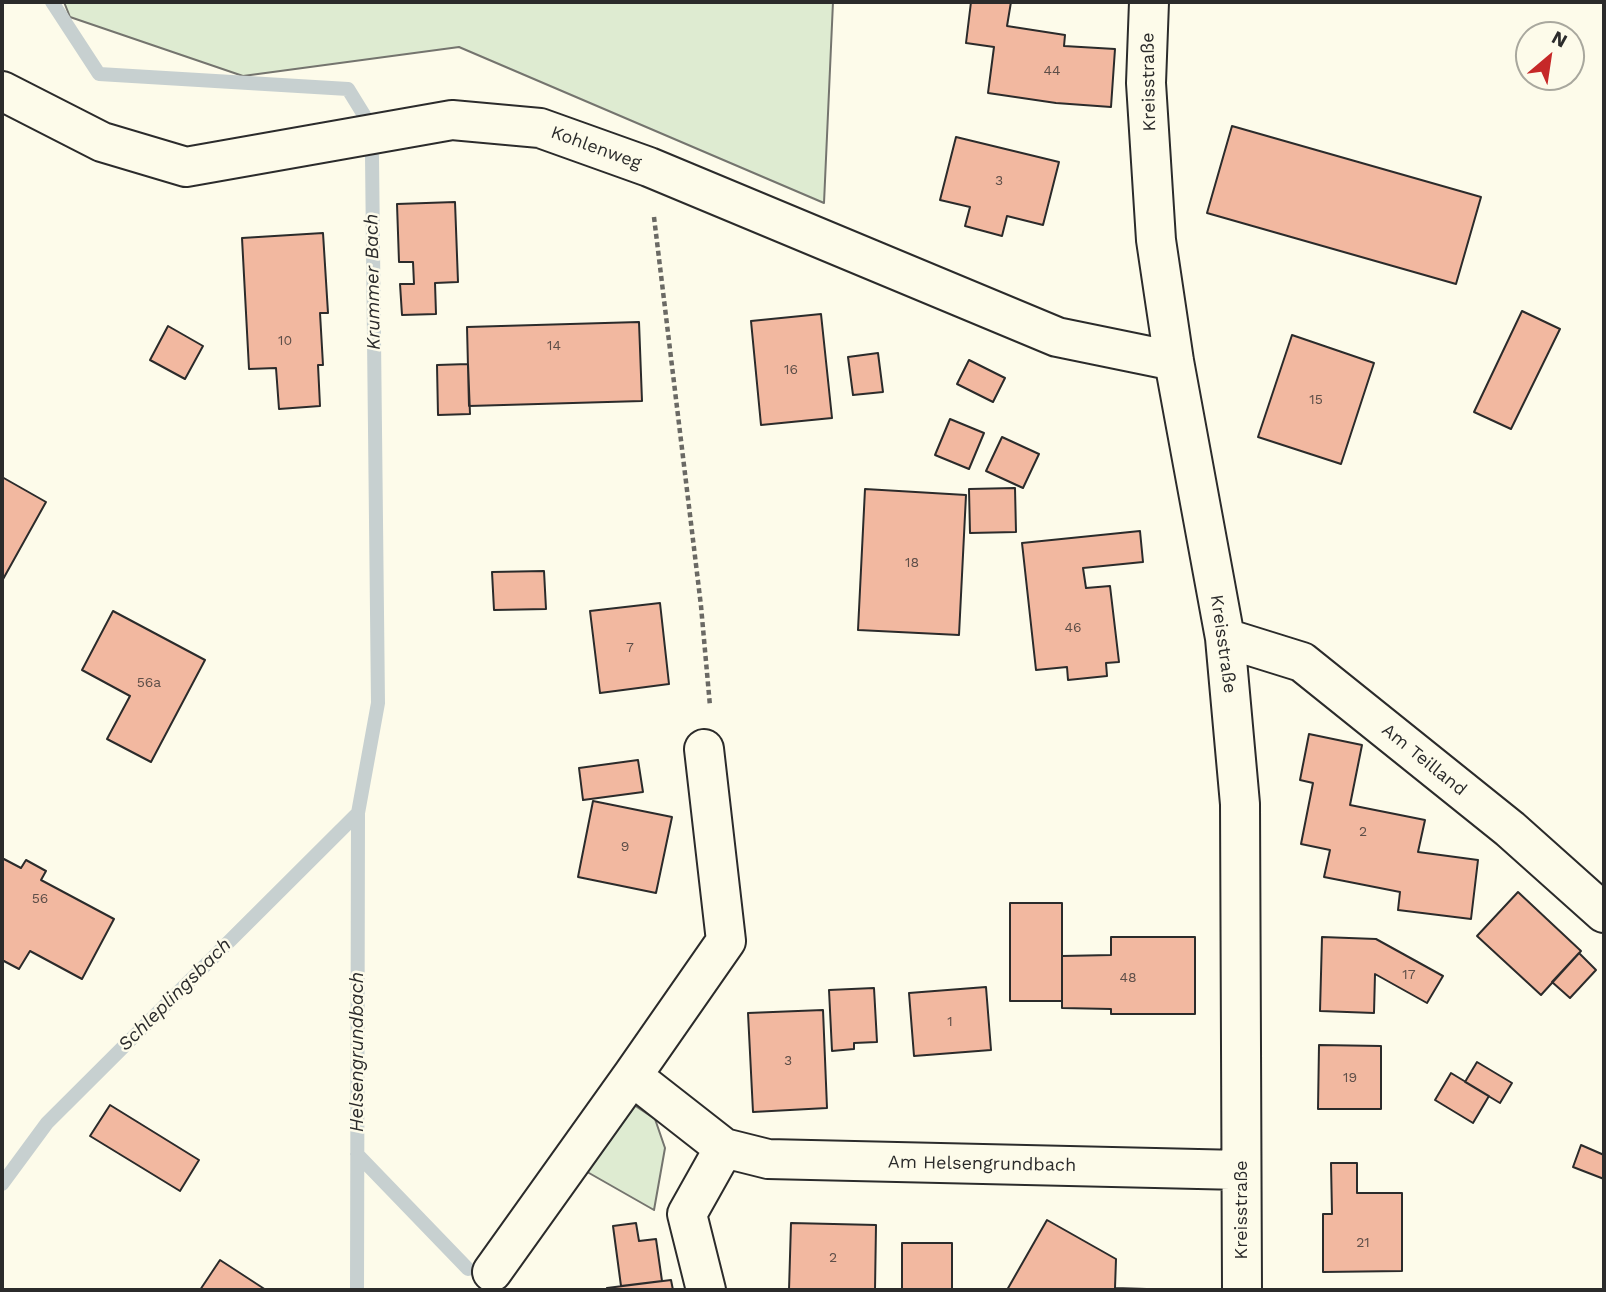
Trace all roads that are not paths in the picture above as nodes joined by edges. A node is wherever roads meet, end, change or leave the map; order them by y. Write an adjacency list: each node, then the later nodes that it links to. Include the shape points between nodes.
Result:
1 (1149, 2): 3 (street, Kreisstraße, via 1146,83 1156,240)
2 (2, 91): 3 (street, Kohlenweg, via 102,142 186,167 452,120 541,128 649,167 1057,337)
3 (1174, 361): 4 (street, Kreisstraße)
4 (1224, 638): 6 (street, Am Teilland, via 1302,662 1510,830); 9 (street, Kreisstraße, via 1240,804)
5 (705, 749): 7 (street, via 726,941)
6 (1604, 913)
7 (632, 1076): 8 (street, Am Helsengrundbach); 10 (street)
8 (724, 1148): 9 (street, Am Helsengrundbach, via 768,1159); 11 (street, via 687,1214)
9 (1241, 1170): 12 (street, Kreisstraße)
10 (492, 1272)
11 (706, 1290)
12 (1242, 1290)

